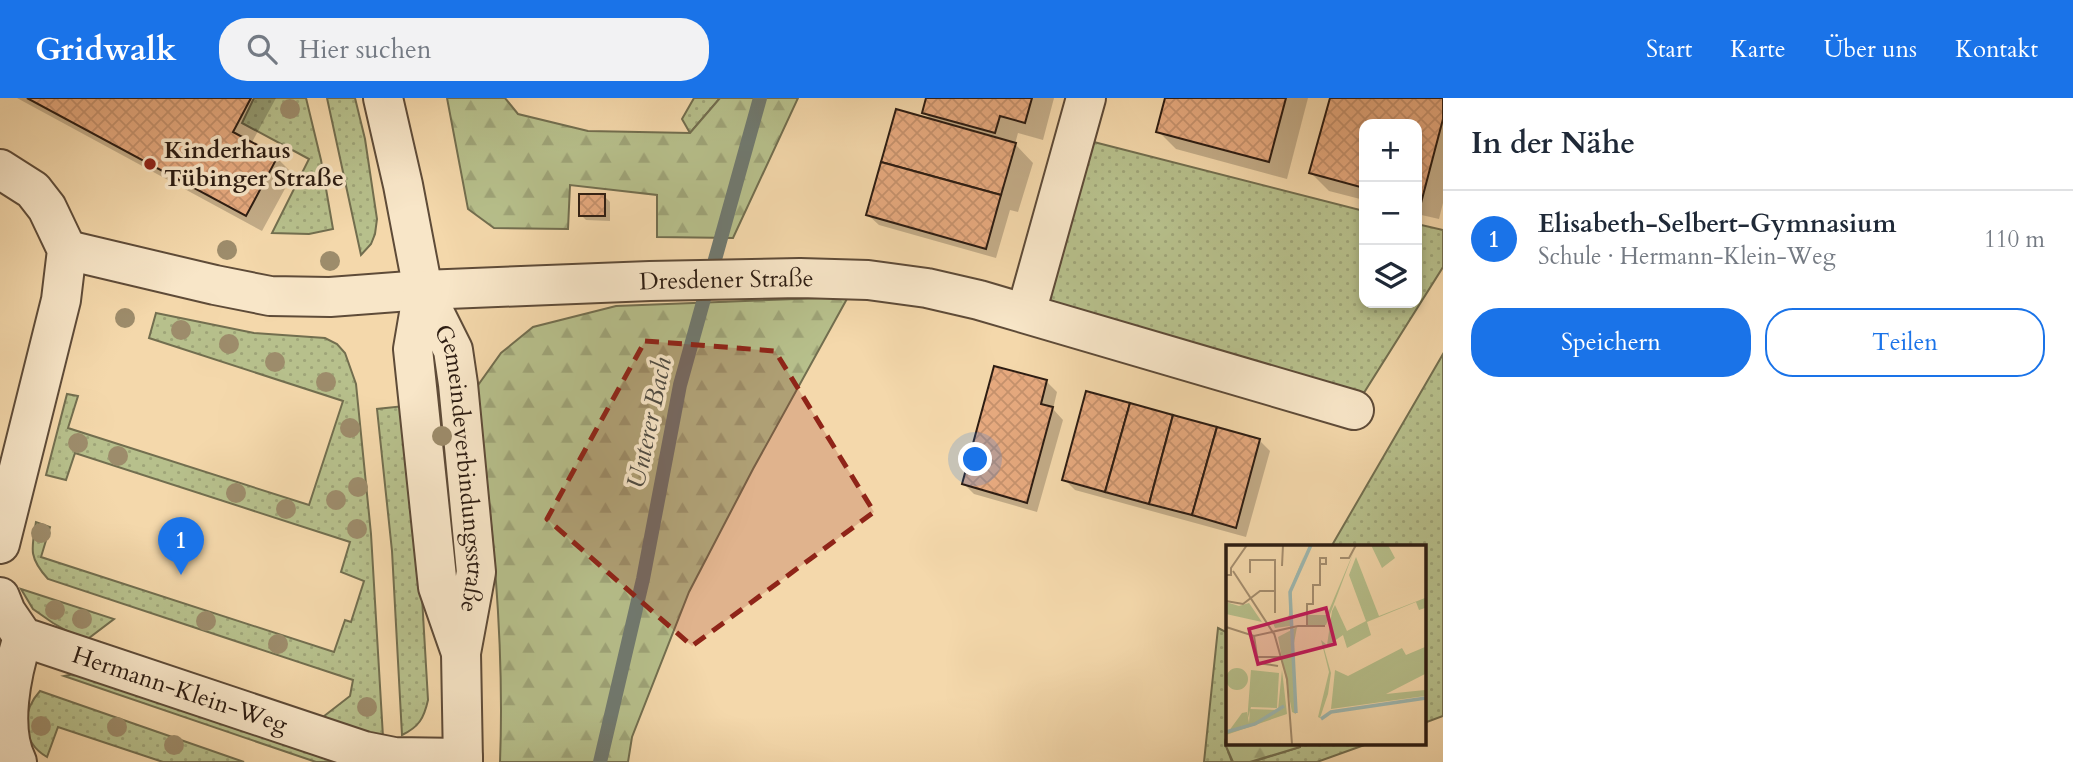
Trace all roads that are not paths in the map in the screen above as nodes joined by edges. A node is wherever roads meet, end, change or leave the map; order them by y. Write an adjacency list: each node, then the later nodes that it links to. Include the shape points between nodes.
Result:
1 (383, 98): 5 (street, Gemeindeverbindungsstraße)
2 (1086, 98): 6 (street)
3 (0, 169): 4 (street, via 33,190)
4 (67, 250): 5 (street, via 270,296 330,298); 8 (street, via 61,300)
5 (423, 290): 6 (street, Dresdener Straße, via 650,281 869,280 927,288); 11 (street, Gemeindeverbindungsstraße, via 413,349 438,587 461,653)
6 (1026, 313): 7 (street, Dresdener Straße)
7 (1354, 410)
8 (0, 544)
9 (0, 597): 10 (street)
10 (23, 636): 11 (street, Hermann-Klein-Weg, via 364,751); 12 (street, via 1,721 2,739)
11 (463, 760)
12 (17, 762)

